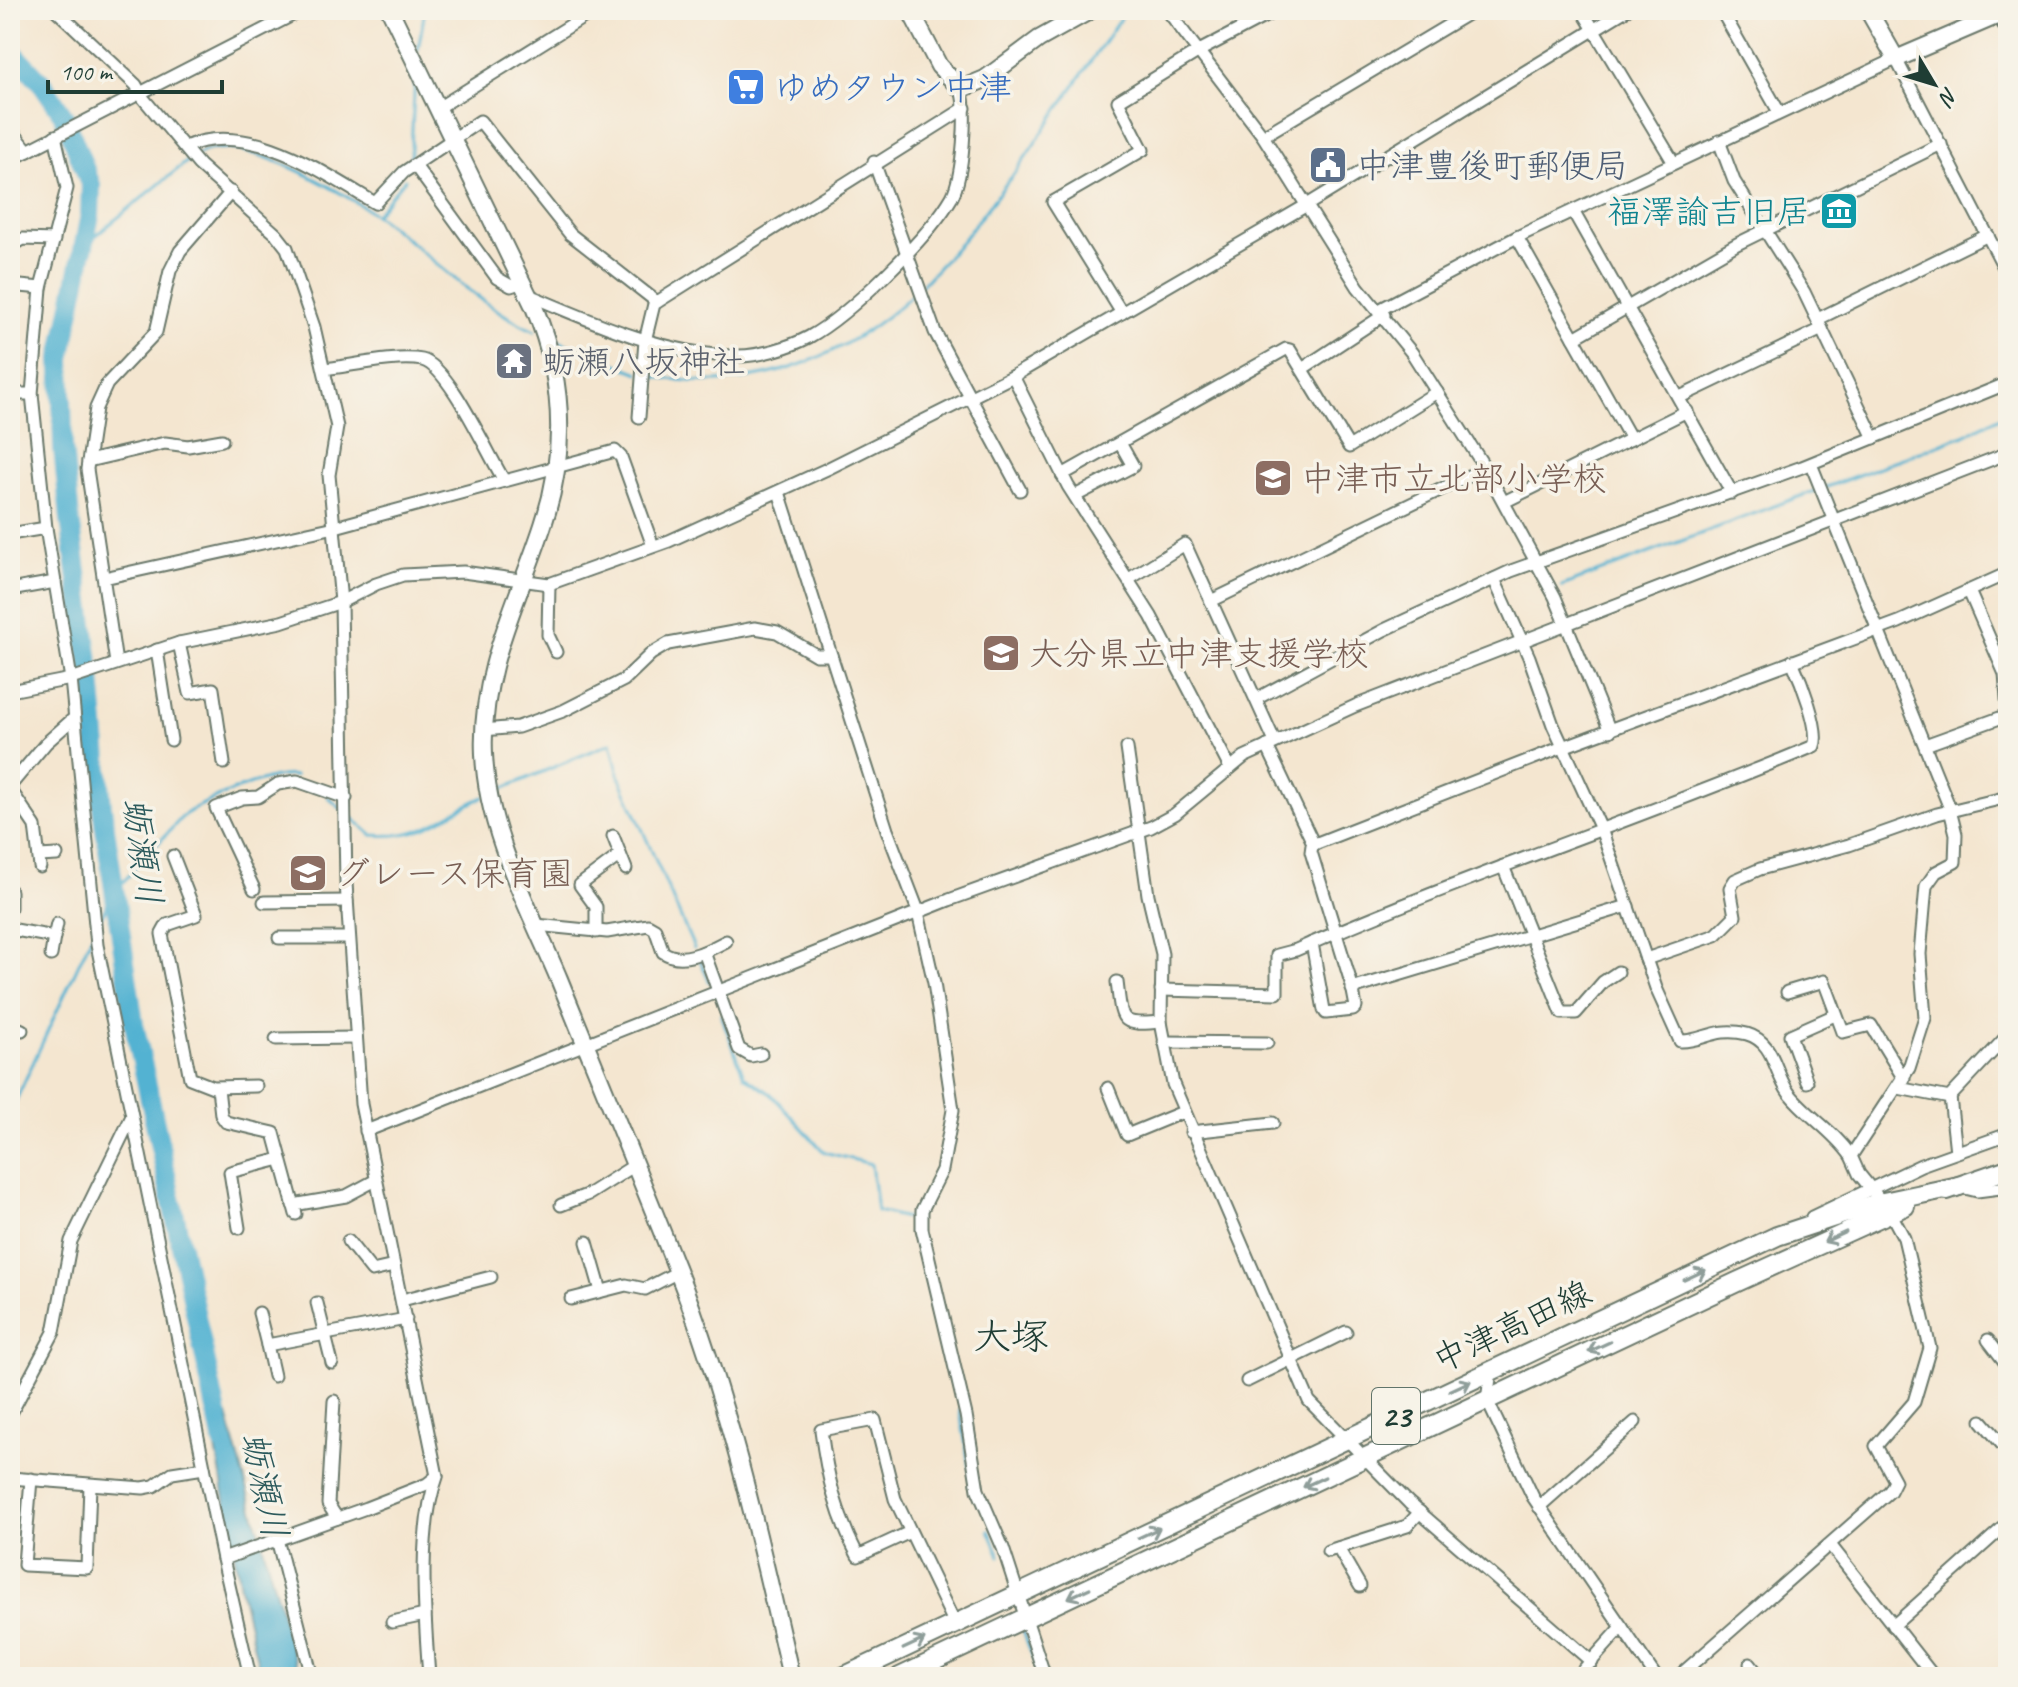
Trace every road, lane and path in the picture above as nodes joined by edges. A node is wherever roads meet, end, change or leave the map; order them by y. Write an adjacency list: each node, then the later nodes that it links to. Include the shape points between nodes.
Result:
1 (56, 10): 20 (street)
2 (302, 10): 20 (street)
3 (390, 10): 21 (street)
4 (595, 10): 21 (street)
5 (910, 10): 19 (street, via 939,66)
6 (1091, 10): 19 (street)
7 (1167, 10): 17 (street)
8 (1277, 10): 17 (street)
9 (1474, 10): 26 (street)
10 (1582, 10): 15 (street)
11 (1626, 10): 15 (street)
12 (1721, 10): 23 (street)
13 (1868, 10): 18 (street)
14 (2000, 12): 16 (street); 18 (street)
15 (1593, 30): 34 (street); 37 (street)
16 (2008, 32)
17 (1199, 51): 26 (street); 52 (street, via 1118,101 1143,150 1053,202)
18 (1896, 59): 23 (street); 29 (street)
19 (961, 89): 22 (street)
20 (139, 92): 25 (street); 30 (street)
21 (438, 108): 27 (street)
22 (965, 108): 33 (street); 44 (street, via 954,193)
23 (1779, 112): 28 (street)
24 (10, 128): 31 (street)
25 (55, 136): 31 (street); 42 (street, via 67,188)
26 (1263, 136): 37 (street)
27 (453, 140): 35 (street); 48 (street); 49 (street, via 480,121 570,234)
28 (1719, 141): 34 (street); 39 (street, via 1734,181)
29 (1941, 144): 39 (street); 40 (street)
30 (186, 149): 35 (street, via 202,139 247,142 319,170 375,203); 36 (street)
31 (28, 151): 32 (street)
32 (10, 160)
33 (874, 162): 44 (street); 49 (street)
34 (1674, 163): 38 (street)
35 (412, 168): 48 (street, via 497,278)
36 (231, 192): 56 (street, via 287,248); 72 (street, via 180,251 156,332 107,384 96,408)
37 (1307, 205): 51 (street, via 1358,287); 52 (street)
38 (1573, 211): 41 (street); 50 (street)
39 (1765, 230): 50 (street); 53 (street)
40 (1988, 235): 45 (street); 53 (street)
41 (1517, 237): 51 (street); 54 (street)
42 (54, 240): 43 (street, via 23,239); 47 (street)
43 (10, 247)
44 (907, 251): 55 (street, via 823,328 796,343 738,356); 63 (street, via 927,312)
45 (2008, 275)
46 (10, 285): 47 (street)
47 (41, 288): 62 (street)
48 (526, 289): 55 (street); 74 (street, via 555,371)
49 (657, 302): 55 (street, via 649,314)
50 (1630, 308): 54 (street); 64 (street)
51 (1381, 312): 57 (street); 60 (street)
52 (1122, 313): 58 (street)
53 (1820, 324): 64 (street); 67 (street)
54 (1574, 338): 68 (street)
55 (645, 341): 66 (street)
56 (324, 369): 77 (street, via 414,359 430,363 446,380); 84 (street, via 337,427 329,475)
57 (1302, 369): 60 (street, via 1349,447); 70 (street, via 1286,349)
58 (1013, 376): 63 (street); 76 (street)
59 (2008, 383): 67 (street)
60 (1437, 392): 75 (street)
61 (10, 394): 62 (street)
62 (32, 394): 85 (street)
63 (969, 397): 78 (street); 79 (street)
64 (1680, 397): 65 (street)
65 (1687, 411): 68 (street); 80 (street)
66 (639, 417)
67 (1874, 438): 73 (street)
68 (1631, 439): 82 (street)
69 (222, 440): 72 (street, via 188,446 165,443)
70 (1120, 443): 76 (street); 81 (street, via 1133,466)
71 (2008, 453): 83 (street)
72 (88, 461): 90 (street)
73 (1811, 464): 80 (street); 83 (street)
74 (557, 465): 77 (street); 87 (street, via 619,453); 94 (street, via 544,523)
75 (1485, 468): 82 (street); 98 (street)
76 (1062, 475): 81 (street)
77 (504, 480): 84 (street)
78 (1020, 490)
79 (779, 492): 87 (street); 106 (street)
80 (1732, 493): 88 (street)
81 (1075, 496): 91 (street)
82 (1504, 502): 88 (street)
83 (1832, 521): 100 (street); 101 (street)
84 (335, 527): 90 (street); 99 (street)
85 (46, 528): 86 (street); 93 (street)
86 (10, 534)
87 (653, 546): 95 (street)
88 (1537, 562): 92 (street); 100 (street)
89 (2008, 573): 97 (street)
90 (104, 578): 108 (street)
91 (1129, 579): 98 (street, via 1185,544); 122 (street)
92 (1494, 579): 102 (street); 111 (street)
93 (55, 582): 96 (street); 109 (street)
94 (521, 582): 95 (street); 99 (street, via 463,572 403,575); 114 (street, via 495,655)
95 (549, 584): 105 (street, via 548,635)
96 (10, 590)
97 (1969, 591): 101 (street); 112 (street, via 2005,674)
98 (1211, 601): 111 (street)
99 (341, 602): 103 (street, via 281,622); 125 (street)
100 (1566, 625): 102 (street); 115 (street)
101 (1877, 630): 107 (street); 118 (street)
102 (1521, 640): 117 (street); 119 (street)
103 (179, 643): 104 (street); 121 (street, via 190,693 213,689)
104 (157, 650): 108 (street); 116 (street)
105 (556, 652)
106 (831, 655): 114 (street, via 816,655 777,632 755,628 668,644 624,680 563,711 518,727); 142 (street)
107 (1792, 661): 115 (street); 127 (street, via 1813,722 1814,746)
108 (114, 664): 109 (street)
109 (74, 679): 110 (street); 113 (street)
110 (10, 691)
111 (1258, 698): 117 (street)
112 (2008, 713): 118 (street)
113 (74, 718): 123 (street); 181 (street, via 97,945)
114 (483, 730): 144 (street, via 492,805)
115 (1610, 731): 119 (street)
116 (171, 740)
117 (1271, 744): 122 (street); 130 (street)
118 (1925, 745): 126 (street)
119 (1565, 747): 127 (street); 130 (street)
120 (1127, 748): 128 (street)
121 (224, 763)
122 (1230, 768): 128 (street, via 1175,814)
123 (12, 782): 131 (street, via 35,826 40,861)
124 (2008, 797): 126 (street)
125 (346, 798): 136 (street, via 297,781 216,808); 138 (street)
126 (1950, 811): 156 (street, via 1735,880 1729,890 1735,916 1724,929); 175 (street, via 1955,862 1936,872 1926,886 1920,954 1925,1018)
127 (1601, 829): 134 (street); 140 (street)
128 (1138, 832): 142 (street); 160 (street, via 1161,946)
129 (613, 836): 132 (street)
130 (1314, 845): 147 (street, via 1311,852)
131 (57, 855)
132 (620, 855): 135 (street); 146 (street, via 580,885 596,907)
133 (173, 856): 177 (street, via 196,915 167,925 162,934 190,1078)
134 (1503, 866): 147 (street); 148 (street)
135 (626, 869)
136 (254, 889)
137 (10, 891): 141 (street)
138 (347, 901): 139 (street); 151 (street)
139 (264, 902)
140 (1628, 906): 148 (street); 156 (street)
141 (10, 908)
142 (919, 914): 161 (street); 240 (street, via 953,1110 942,1170 922,1210 922,1229 966,1415 973,1472)
143 (57, 924): 149 (street)
144 (536, 925): 146 (street); 172 (street)
145 (10, 929): 149 (street)
146 (596, 932): 154 (street, via 648,925 667,955)
147 (1336, 933): 153 (street); 159 (street)
148 (1530, 935): 157 (street, via 1565,1015 1576,1013); 159 (street)
149 (54, 937): 155 (street)
150 (279, 938): 151 (street)
151 (349, 938): 168 (street)
152 (726, 941): 154 (street)
153 (1312, 943): 159 (street, via 1326,1013 1353,1010); 160 (street, via 1277,955 1277,993)
154 (704, 952): 161 (street)
155 (51, 955)
156 (1646, 959): 187 (street, via 1680,1041 1730,1031 1758,1037 1788,1091)
157 (1618, 972)
158 (1117, 982): 164 (street, via 1125,1021)
159 (1352, 989)
160 (1161, 990): 164 (street)
161 (721, 991): 172 (street); 173 (street, via 739,1049 751,1056)
162 (1787, 992): 163 (street, via 1822,980)
163 (1835, 1015): 174 (street, via 1790,1035); 175 (street, via 1846,1034 1864,1025 1874,1027)
164 (1161, 1022): 170 (street)
165 (10, 1025): 166 (street)
166 (22, 1030)
167 (2008, 1035): 179 (street)
168 (355, 1038): 169 (street); 183 (street)
169 (276, 1039)
170 (1164, 1042): 171 (street); 180 (street)
171 (1267, 1043)
172 (586, 1045): 183 (street); 189 (street)
173 (761, 1054)
174 (1807, 1082)
175 (1901, 1084): 179 (street); 187 (street)
176 (256, 1086): 177 (street)
177 (218, 1088): 188 (street, via 224,1120 274,1133)
178 (1108, 1088): 180 (street, via 1127,1135)
179 (1950, 1098): 186 (street)
180 (1183, 1112): 184 (street)
181 (131, 1118): 220 (street, via 71,1241 54,1332); 226 (street)
182 (1273, 1123): 184 (street)
183 (366, 1131): 191 (street)
184 (1191, 1132): 212 (street)
185 (2008, 1134): 186 (street)
186 (1956, 1152): 194 (street)
187 (1851, 1156): 194 (street)
188 (281, 1159): 191 (street, via 295,1210 346,1196); 196 (street, via 230,1172)
189 (635, 1165): 195 (street); 200 (street)
190 (2008, 1169): 192 (main road, 中津高田線 / 23)
191 (376, 1180): 199 (street)
192 (1959, 1186): 193 (street, via 1977,1191); 194 (main road, 中津高田線 / 23)
193 (2008, 1187)
194 (1881, 1201): 215 (main road, 中津高田線 / 23, one-way to 194, via 1777,1236); 218 (main road, 中津高田線 / 23, one-way to 218); 237 (street, via 1907,1245 1930,1353 1914,1402 1876,1446 1893,1487)
195 (561, 1205)
196 (239, 1228)
197 (348, 1241): 199 (street, via 372,1271)
198 (587, 1242): 202 (street)
199 (394, 1266): 204 (street)
200 (678, 1272): 202 (street, via 645,1289 626,1285); 252 (street, via 742,1466)
201 (491, 1277): 204 (street)
202 (601, 1291): 203 (street)
203 (571, 1299)
204 (402, 1300): 207 (street)
205 (317, 1303): 209 (street)
206 (259, 1313): 211 (street)
207 (406, 1319): 209 (street); 227 (street)
208 (1346, 1332): 212 (street)
209 (325, 1336): 211 (street); 213 (street)
210 (1988, 1340): 214 (street)
211 (267, 1345): 216 (street)
212 (1292, 1359): 217 (street); 223 (street, via 1309,1401)
213 (332, 1363)
214 (2008, 1366)
215 (1491, 1371): 218 (street); 223 (main road, 中津高田線 / 23, one-way to 215)
216 (274, 1376)
217 (1247, 1381)
218 (1487, 1400): 225 (main road, 中津高田線 / 23); 231 (street)
219 (334, 1401): 233 (street, via 328,1504)
220 (10, 1415)
221 (1982, 1421): 224 (street)
222 (1635, 1422): 231 (street)
223 (1344, 1440): 225 (street); 240 (main road, 中津高田線 / 23, one-way to 223)
224 (2008, 1451)
225 (1363, 1459): 232 (street); 242 (main road, 中津高田線 / 23, one-way to 242)
226 (204, 1468): 230 (street, via 172,1473 154,1486); 238 (street)
227 (437, 1476): 233 (street); 241 (street, via 425,1568)
228 (10, 1478): 229 (street)
229 (31, 1479): 230 (street); 230 (street, via 24,1565 87,1568)
230 (90, 1485)
231 (1539, 1507): 246 (street)
232 (1420, 1512): 239 (street, via 1407,1526 1333,1549); 247 (street)
233 (337, 1518): 236 (street)
234 (2008, 1523): 245 (street)
235 (910, 1532): 235 (street, via 895,1499 875,1420 821,1430 828,1482 858,1556); 244 (street)
236 (277, 1539): 238 (street); 250 (street)
237 (1831, 1546): 245 (street); 258 (street)
238 (228, 1557): 249 (street)
239 (1360, 1586)
240 (1020, 1594): 242 (street); 244 (main road, 中津高田線 / 23)
241 (425, 1615): 243 (street); 251 (street)
242 (1026, 1618): 254 (main road, 中津高田線 / 23); 255 (street)
243 (392, 1622)
244 (955, 1624): 253 (main road, 中津高田線 / 23, one-way to 244)
245 (1893, 1626): 260 (street)
246 (1622, 1627): 247 (street); 257 (street)
247 (1592, 1662): 256 (street)
248 (1750, 1664): 259 (street)
249 (250, 1677)
250 (312, 1677)
251 (429, 1677)
252 (791, 1677)
253 (843, 1677)
254 (900, 1677)
255 (1045, 1677)
256 (1577, 1677)
257 (1656, 1677)
258 (1678, 1677)
259 (1760, 1677)
260 (1934, 1677)

